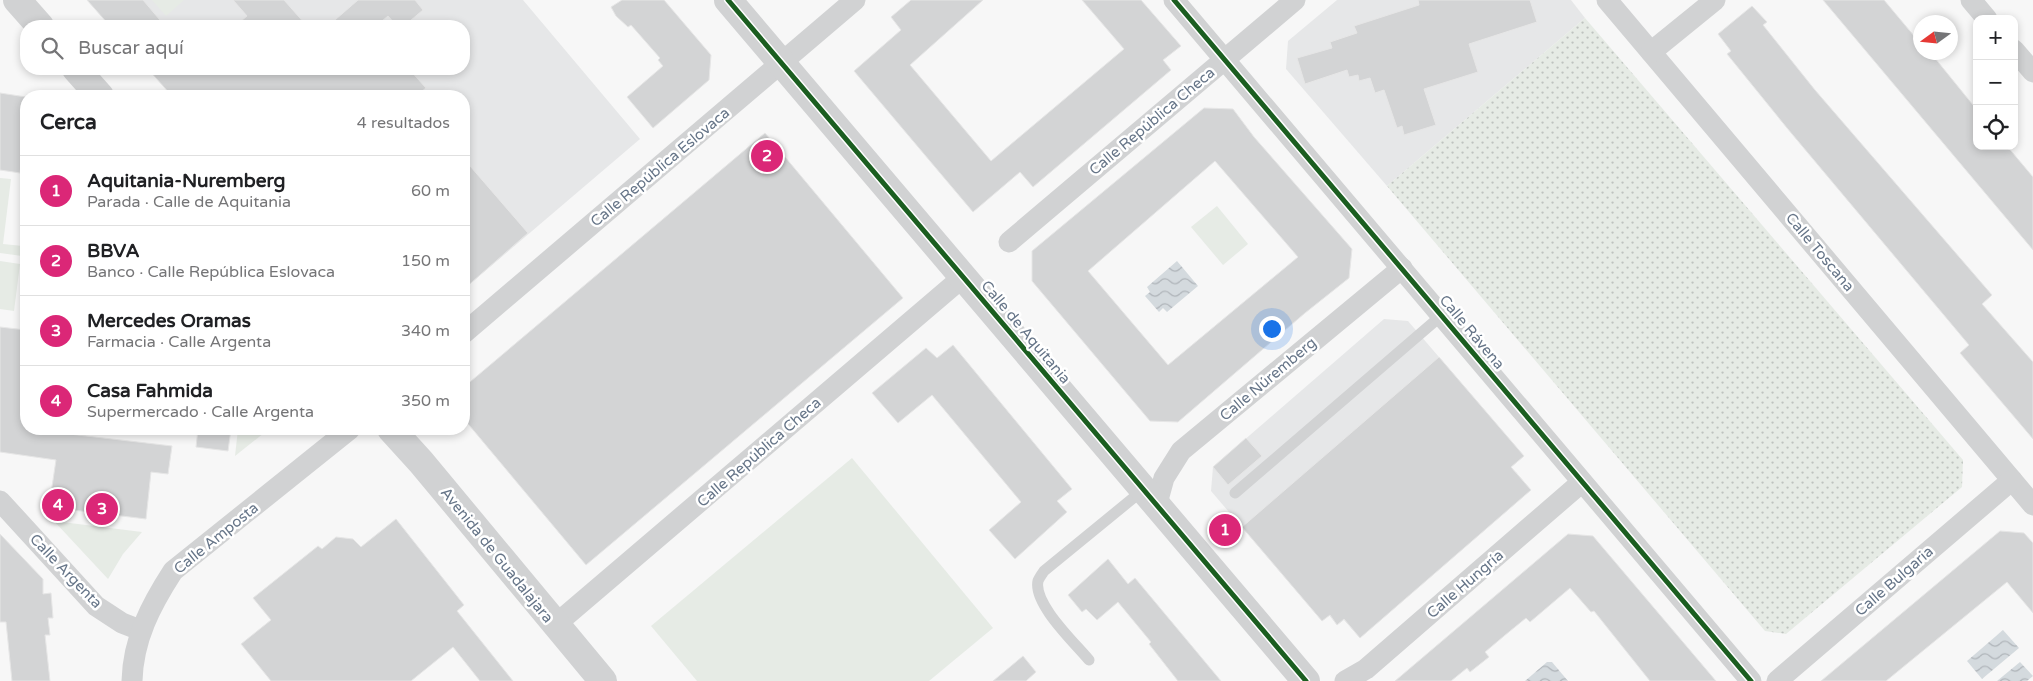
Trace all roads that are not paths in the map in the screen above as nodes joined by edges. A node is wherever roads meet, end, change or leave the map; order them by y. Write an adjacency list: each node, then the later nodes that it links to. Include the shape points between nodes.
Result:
1 (17, 0): 10 (street)
2 (728, 0): 14 (street, Calle de Aquitania)
3 (855, 0): 14 (street, Calle República Eslovaca)
4 (1174, 0): 13 (street, Calle Rávena)
5 (1294, 0): 13 (street, Calle República Checa)
6 (1607, 0): 11 (street, Calle Toscana)
7 (1715, 0): 11 (street)
8 (1971, 0): 9 (street)
9 (1984, 15)
10 (35, 20)
11 (1651, 52): 25 (street, Calle Toscana)
12 (2018, 55): 15 (street)
13 (1225, 59): 18 (street, Calle República Checa); 19 (street, Calle Rávena)
14 (782, 64): 20 (street, Calle de Aquitania); 22 (street, Calle República Eslovaca)
15 (2033, 72)
16 (81, 75): 17 (street)
17 (95, 90)
18 (1009, 242)
19 (1402, 268): 21 (street, Calle Rávena); 28 (street, Calle Núremberg, via 1181,451)
20 (963, 277): 28 (street, Calle de Aquitania); 31 (street, Calle República Checa)
21 (1442, 314): 26 (street, Calle Rávena); 27 (lane)
22 (470, 328)
23 (343, 435): 32 (street, Calle Amposta, via 173,571)
24 (396, 435): 31 (street, Avenida de Guadalajara)
25 (2012, 480): 30 (street, Calle Toscana); 39 (street, Calle Bulgaria)
26 (1582, 482): 37 (street, Calle Hungría, via 1366,669); 38 (street, Calle Rávena)
27 (1235, 493)
28 (1149, 498): 33 (lane, via 1044,571 1038,581 1044,606); 36 (street, Calle de Aquitania)
29 (0, 501): 32 (street, Calle Argenta, via 96,606)
30 (2033, 505)
31 (555, 625): 35 (street, Avenida de Guadalajara)
32 (140, 630): 34 (street, Calle Amposta)
33 (1089, 660)
34 (132, 681)
35 (603, 681)
36 (1306, 681)
37 (1345, 681)
38 (1751, 681)
39 (1777, 681)

